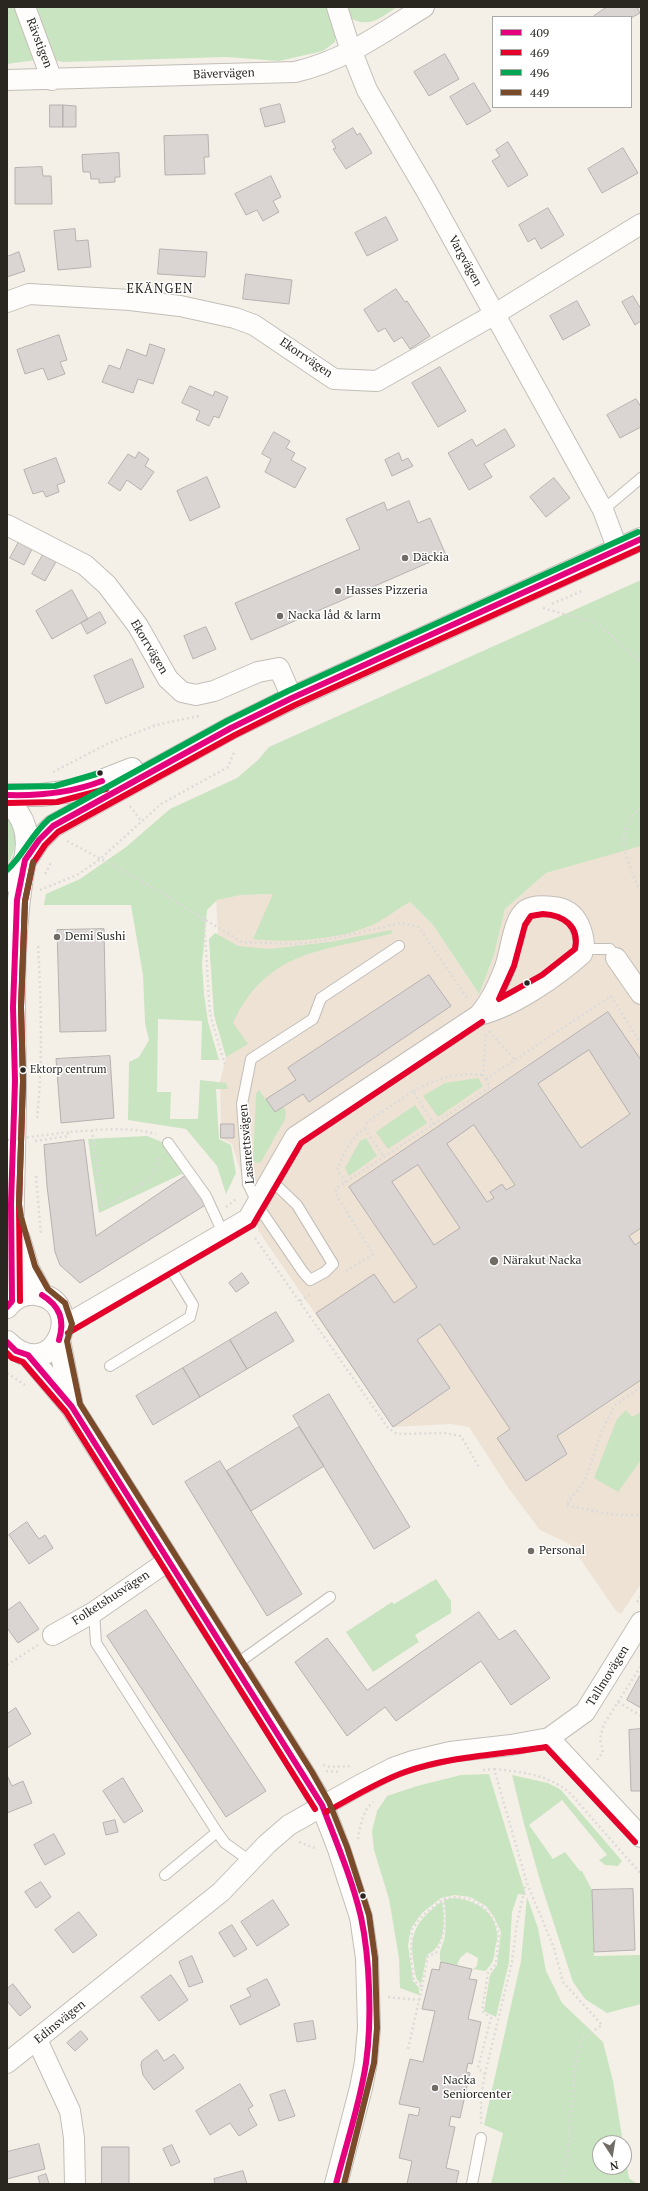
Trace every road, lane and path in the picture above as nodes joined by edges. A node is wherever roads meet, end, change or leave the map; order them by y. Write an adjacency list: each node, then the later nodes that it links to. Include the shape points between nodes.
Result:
1 (25, 7): 6 (street, Rävstigen)
2 (337, 7): 4 (street, Vargvägen)
3 (424, 7): 4 (street, Bävervägen)
4 (352, 52): 6 (street, Bävervägen, via 322,66 295,72); 9 (street, Vargvägen, via 367,90)
5 (7, 80): 6 (street, Bävervägen)
6 (52, 80)
7 (641, 224): 9 (street, Ekorrvägen)
8 (7, 302): 9 (street, Ekorrvägen, via 29,294 130,300 180,306 254,325 334,379 377,381)
9 (495, 314): 11 (street, Vargvägen)
10 (641, 478): 11 (lane)
11 (603, 510): 14 (street, Vargvägen)
12 (7, 525): 19 (street, Ekorrvägen, via 85,565 107,585 138,626 168,679 182,692 196,695 214,691 258,672 279,668)
13 (641, 539): 14 (street)
14 (618, 550): 19 (street)
15 (585, 589): 16 (path)
16 (543, 608): 17 (path); 18 (path, via 596,623)
17 (536, 611)
18 (641, 662)
19 (292, 698): 20 (street)
20 (236, 737): 21 (street, via 79,790 41,796); 25 (path, via 228,767 161,804); 27 (street, via 54,826 39,840)
21 (7, 795)
22 (7, 801): 27 (street, via 23,820 27,832)
23 (126, 802): 25 (path)
24 (641, 808): 33 (path, via 624,828 622,844)
25 (142, 822): 29 (path)
26 (70, 835): 29 (path, via 65,840)
27 (25, 860): 31 (street); 40 (street, via 17,900)
28 (53, 860): 30 (path)
29 (99, 860): 32 (path, via 77,875 37,891); 34 (path, via 133,876)
30 (43, 877)
31 (7, 881)
32 (40, 884)
33 (638, 887)
34 (204, 920): 41 (path, via 242,942 270,944 321,941 402,923 411,924 418,927); 44 (path, via 210,1014)
35 (37, 939): 48 (path, via 41,994)
36 (400, 946): 64 (lane, Lasarettsvägen, via 321,998 312,1019 251,1060 242,1104)
37 (584, 949): 38 (lane, via 610,949); 41 (street, Lasarettsvägen, via 582,954 553,978 494,1012); 41 (street, Lasarettsvägen, via 584,937 575,917 568,911 545,906 526,910 516,923 505,969 492,996)
38 (616, 958): 39 (street)
39 (641, 994)
40 (9, 1000): 65 (street, via 15,1081)
41 (474, 1008): 60 (street, Lasarettsvägen, via 295,1137)
42 (641, 1044): 43 (path, via 611,996)
43 (515, 1060): 45 (path, via 486,1028); 46 (path)
44 (225, 1065)
45 (483, 1075): 46 (path); 47 (path, via 463,1074 446,1077)
46 (486, 1079): 49 (path, via 490,1087)
47 (413, 1092): 49 (path); 50 (path, via 368,1122)
48 (37, 1119)
49 (434, 1124): 58 (path)
50 (365, 1129): 58 (path); 61 (path, via 360,1131 344,1153 337,1170)
51 (92, 1130): 52 (path); 56 (path, via 145,1131 157,1134); 56 (path, via 102,1208 148,1181)
52 (68, 1132): 54 (path, bridge); 55 (path, via 68,1136)
53 (35, 1134): 55 (path)
54 (7, 1140)
55 (34, 1141): 57 (path)
56 (168, 1143): 66 (lane, via 206,1196)
57 (33, 1147)
58 (384, 1157): 61 (path)
59 (35, 1171): 67 (path)
60 (271, 1180): 64 (street, Lasarettsvägen); 64 (lane, via 297,1205 333,1264 310,1280 262,1212)
61 (346, 1182): 69 (path, via 338,1187 335,1194 373,1254)
62 (236, 1198): 63 (path)
63 (220, 1211)
64 (252, 1218): 66 (street, Lasarettsvägen); 72 (path)
65 (13, 1219): 71 (street, via 28,1269); 73 (street)
66 (223, 1233): 68 (street, Lasarettsvägen)
67 (42, 1242)
68 (169, 1266): 74 (street, Lasarettsvägen); 77 (lane, via 193,1305 190,1317)
69 (340, 1275)
70 (313, 1293): 72 (path)
71 (42, 1295): 73 (street, via 21,1296); 74 (street, via 58,1307)
72 (300, 1302): 80 (path, via 388,1428 397,1434 444,1433 461,1436)
73 (9, 1304)
74 (62, 1333): 76 (street, via 51,1349 40,1354); 79 (street)
75 (7, 1342): 76 (street, via 16,1351)
76 (28, 1355): 79 (street)
77 (110, 1366)
78 (641, 1387): 81 (path, via 615,1405 602,1430 585,1480 566,1505 609,1514)
79 (72, 1406): 82 (street)
80 (480, 1469)
81 (641, 1514)
82 (168, 1561): 84 (street, Folketshusvägen); 89 (street)
83 (330, 1597): 89 (lane)
84 (94, 1612): 86 (street, Folketshusvägen); 102 (lane, via 96,1643)
85 (641, 1622): 93 (street, Tallmovägen, via 585,1712)
86 (53, 1635)
87 (29, 1651): 88 (path)
88 (7, 1665)
89 (235, 1665): 100 (street)
90 (641, 1666): 91 (path)
91 (618, 1702): 92 (path); 96 (path, via 604,1724 600,1738 603,1752)
92 (641, 1716)
93 (549, 1738): 100 (street, Edinsvägen, via 450,1752 413,1761 393,1768); 103 (street)
94 (318, 1758): 95 (path, via 323,1765 330,1767)
95 (351, 1766)
96 (593, 1766)
97 (494, 1769): 98 (path); 107 (path, via 525,1772 558,1784); 109 (path)
98 (477, 1770)
99 (379, 1798): 101 (path)
100 (322, 1805): 106 (street, Edinsvägen, via 288,1825); 120 (street, via 361,1917 369,1993 366,2062)
101 (368, 1806)
102 (217, 1832): 106 (lane, via 225,1843); 108 (lane)
103 (641, 1837)
104 (297, 1841): 105 (path)
105 (323, 1852)
106 (250, 1861): 114 (street, Edinsvägen, via 221,1892)
107 (641, 1874)
108 (165, 1875)
109 (526, 1883): 117 (path, via 512,1962); 122 (path, via 554,1948 563,1982 602,2025 582,2040 576,2058 568,2150)
110 (443, 1899): 111 (path, via 444,1936 436,1953 428,1956); 111 (path, via 423,1915 412,1929 410,1945 414,1981); 117 (path, via 470,1899 484,1907 493,1919 499,1934 496,1964 488,1973 482,2012 491,2018 478,2068)
111 (422, 1987): 113 (path)
112 (387, 1997): 113 (path)
113 (419, 2000): 115 (path)
114 (37, 2040): 116 (street, Edinsvägen); 119 (street, via 70,2111 74,2138)
115 (408, 2049)
116 (7, 2063)
117 (485, 2074): 118 (path, via 481,2097)
118 (481, 2138): 121 (lane)
119 (75, 2184)
120 (336, 2184)
121 (472, 2184)
122 (562, 2184)

